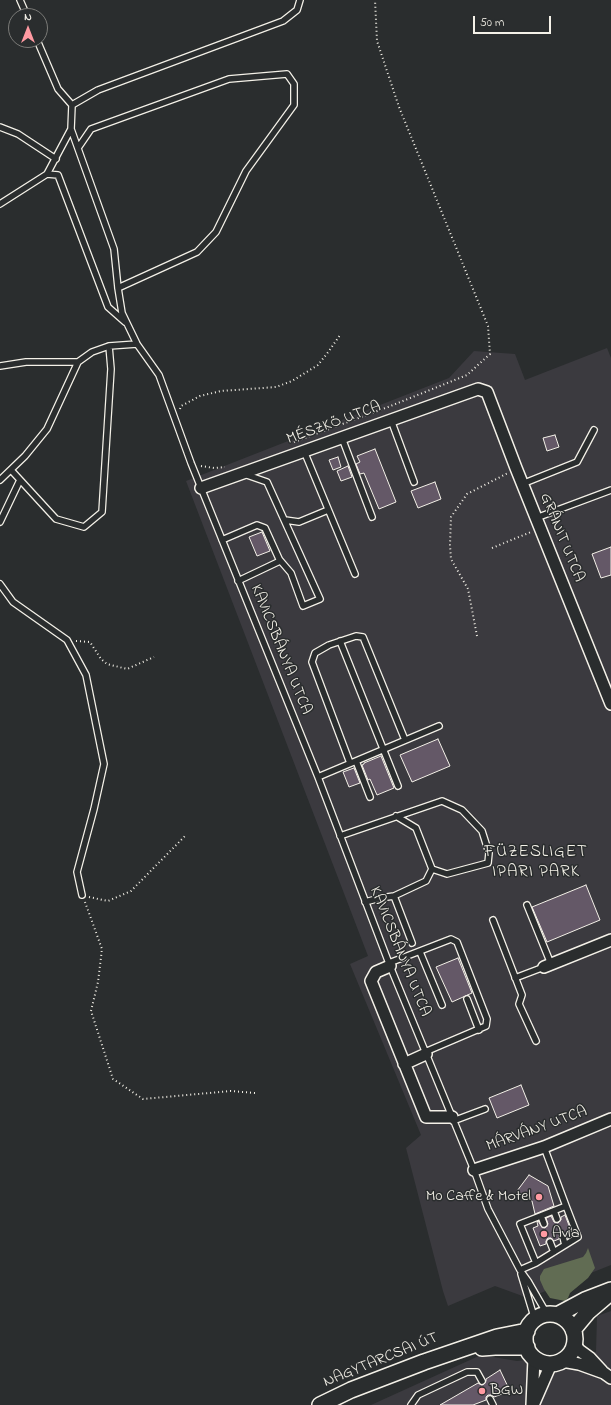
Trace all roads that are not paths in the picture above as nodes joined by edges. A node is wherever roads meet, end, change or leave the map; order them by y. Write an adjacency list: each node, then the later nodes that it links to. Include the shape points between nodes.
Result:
1 (300, 0): 3 (lane, via 297,10 283,21 98,90)
2 (40, 48): 3 (lane, via 58,88)
3 (72, 105): 5 (lane, KAVICSBÁNYA UTCA)
4 (0, 127): 7 (lane, via 18,134)
5 (71, 129): 6 (lane, KAVICSBÁNYA UTCA); 7 (lane)
6 (78, 148): 10 (lane, KAVICSBÁNYA UTCA, via 114,249); 10 (lane, via 91,129 229,79 287,74 294,84 294,105 246,171 216,232 197,252)
7 (56, 159): 8 (lane)
8 (47, 174): 9 (lane); 11 (lane, via 58,175 108,307)
9 (0, 204)
10 (118, 288): 11 (lane, KAVICSBÁNYA UTCA, via 122,313)
11 (128, 325): 12 (lane, KAVICSBÁNYA UTCA)
12 (137, 344): 13 (lane); 27 (lane, KAVICSBÁNYA UTCA, via 159,375)
13 (109, 346): 14 (lane, via 92,352); 24 (lane, via 111,369 102,512 84,527 56,519)
14 (78, 362): 15 (lane, via 26,362); 21 (lane, via 47,429)
15 (0, 366)
16 (478, 389): 17 (street, MÉSZKŐ UTCA); 26 (street, GRÁNIT UTCA, via 487,392)
17 (391, 420): 19 (street, MÉSZKŐ UTCA); 25 (lane)
18 (594, 430): 26 (lane, via 577,462)
19 (342, 438): 20 (street, MÉSZKŐ UTCA); 30 (lane)
20 (304, 452): 22 (street, MÉSZKŐ UTCA); 29 (lane)
21 (11, 470): 23 (lane); 24 (lane)
22 (243, 473): 27 (street, MÉSZKŐ UTCA); 31 (lane, via 267,482)
23 (0, 480)
24 (20, 480): 32 (lane)
25 (414, 482)
26 (522, 484): 33 (street, GRÁNIT UTCA)
27 (201, 488): 34 (lane, KAVICSBÁNYA UTCA)
28 (611, 490): 33 (lane)
29 (328, 510): 31 (lane, via 299,522); 36 (lane)
30 (372, 517)
31 (284, 520): 35 (lane, via 320,599 303,606 291,573)
32 (0, 522)
33 (538, 523): 40 (street, GRÁNIT UTCA)
34 (222, 540): 35 (lane, via 257,525 265,528); 37 (lane, KAVICSBÁNYA UTCA)
35 (279, 559): 37 (lane, via 280,561)
36 (355, 574)
37 (238, 581): 45 (lane, KAVICSBÁNYA UTCA)
38 (0, 584): 51 (lane, via 13,602 67,640 86,675 104,764 77,872)
39 (340, 641): 42 (lane, via 356,636 363,637); 43 (lane); 44 (lane, via 315,653 312,662)
40 (611, 704)
41 (439, 726): 42 (lane)
42 (405, 740): 43 (lane)
43 (383, 750): 44 (lane); 46 (lane)
44 (353, 762): 45 (lane); 47 (lane)
45 (318, 777): 49 (lane, KAVICSBÁNYA UTCA)
46 (398, 786)
47 (370, 797)
48 (396, 816): 49 (lane); 50 (lane, via 416,828); 50 (lane, via 442,801 462,810 482,831 489,853 488,863 447,874)
49 (340, 836): 53 (lane, KAVICSBÁNYA UTCA)
50 (432, 869): 52 (lane, via 426,881)
51 (82, 895)
52 (394, 896): 53 (lane); 57 (lane)
53 (365, 902): 59 (lane, KAVICSBÁNYA UTCA)
54 (527, 905): 60 (lane)
55 (493, 920): 61 (lane)
56 (611, 940): 60 (street)
57 (412, 943)
58 (420, 952): 59 (lane); 63 (lane); 64 (lane, via 452,939 457,942 486,1019 486,1026)
59 (389, 965): 66 (lane, KAVICSBÁNYA UTCA); 67 (street, via 376,972 371,981)
60 (548, 966): 61 (lane)
61 (515, 978): 65 (lane, via 522,995 519,1004)
62 (467, 999): 64 (lane)
63 (442, 1005)
64 (479, 1030): 66 (lane)
65 (536, 1041)
66 (426, 1053): 67 (street); 69 (lane, KAVICSBÁNYA UTCA)
67 (404, 1064): 69 (street, via 426,1117)
68 (485, 1109): 69 (lane)
69 (453, 1119): 72 (lane, KAVICSBÁNYA UTCA)
70 (611, 1119): 71 (street, MÁRVÁNY UTCA)
71 (544, 1147): 72 (street, MÁRVÁNY UTCA); 73 (lane)
72 (474, 1170): 83 (lane, KAVICSBÁNYA UTCA, via 488,1209)
73 (566, 1206): 74 (lane); 80 (lane, via 578,1237)
74 (554, 1211): 75 (lane); 76 (lane)
75 (541, 1216): 77 (lane); 82 (lane, via 520,1224)
76 (557, 1218)
77 (544, 1224)
78 (563, 1237): 80 (lane)
79 (550, 1242): 81 (lane)
80 (565, 1245): 81 (lane)
81 (554, 1252): 82 (lane)
82 (536, 1263): 83 (lane)
83 (520, 1270): 86 (lane, KAVICSBÁNYA UTCA); 86 (lane, KAVICSBÁNYA UTCA, via 528,1281)
84 (611, 1290): 86 (main road, NAGYTARCSAI ÚT)
85 (611, 1293): 87 (main road, via 588,1312)
86 (541, 1320): 87 (main road, via 567,1320); 88 (main road, NAGYTARCSAI ÚT); 89 (main road, via 526,1339)
87 (574, 1337): 90 (main road, via 568,1357); 91 (street, via 579,1350)
88 (455, 1352): 89 (main road, NAGYTARCSAI ÚT, via 495,1347); 94 (main road, NAGYTARCSAI ÚT, via 351,1390)
89 (531, 1353): 90 (main road, NAGYTARCSAI ÚT, via 545,1363); 97 (street)
90 (556, 1362): 91 (street, via 579,1364); 97 (street)
91 (607, 1375)
92 (482, 1381): 95 (lane, via 477,1372 467,1372 418,1395)
93 (490, 1399): 96 (lane)
94 (320, 1405)
95 (411, 1405)
96 (493, 1405)
97 (533, 1405)

